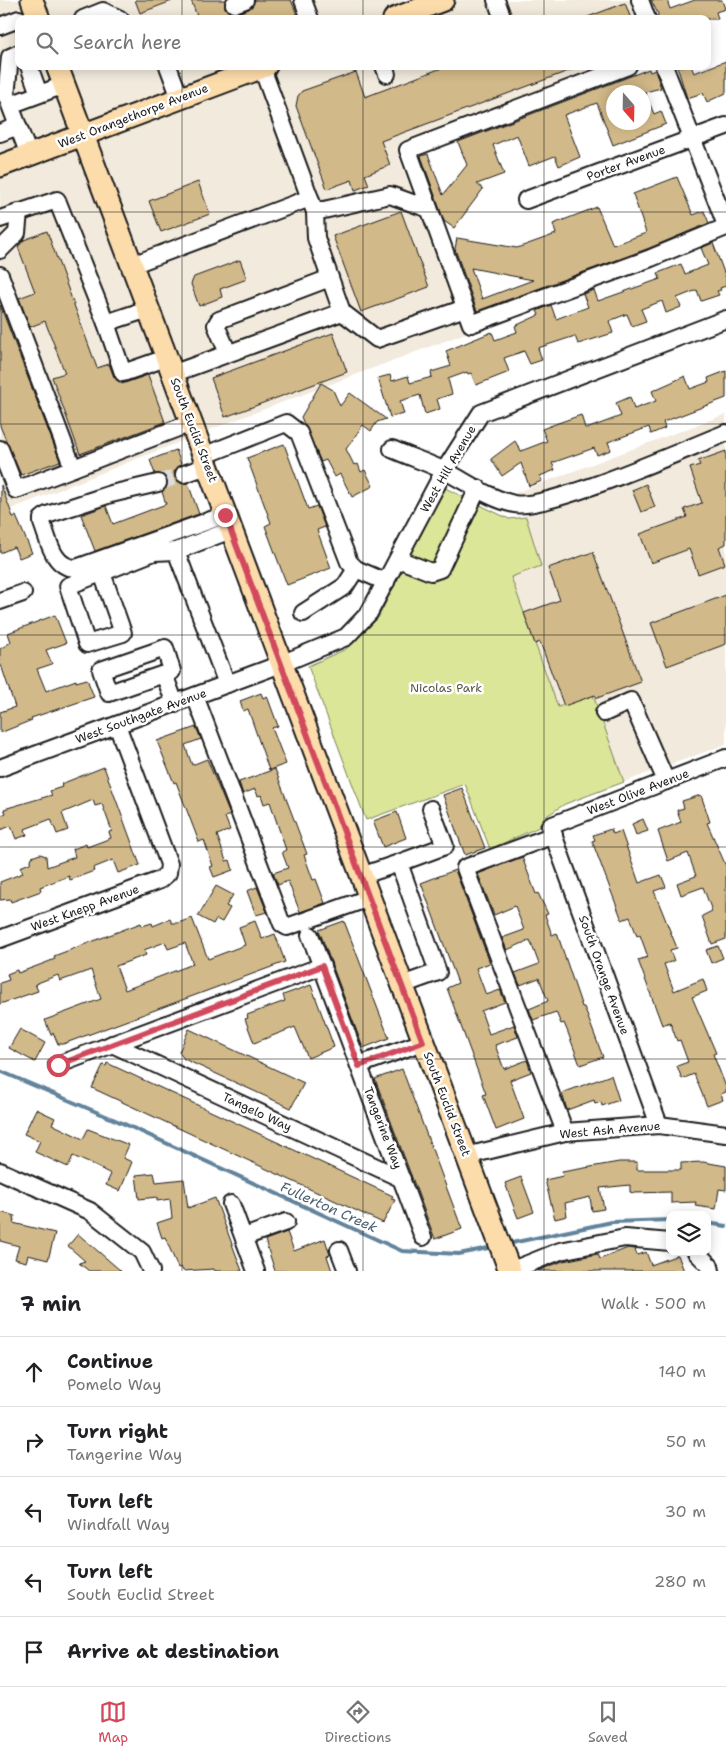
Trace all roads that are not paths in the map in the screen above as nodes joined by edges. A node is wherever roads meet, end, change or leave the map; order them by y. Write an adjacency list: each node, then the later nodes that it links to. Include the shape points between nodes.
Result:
1 (303, 0): 7 (street)
2 (443, 0): 8 (main road)
3 (496, 0): 9 (street)
4 (640, 0): 10 (street)
5 (92, 15): 6 (street, via 103,11)
6 (112, 15)
7 (309, 15)
8 (404, 15)
9 (502, 15)
10 (646, 15)
11 (15, 20): 12 (street)
12 (0, 26)
13 (15, 55): 23 (street, via 10,57)
14 (30, 70): 21 (street)
15 (170, 70): 22 (street)
16 (256, 70): 22 (main road, West Orangethorpe Avenue)
17 (265, 70): 31 (street)
18 (618, 70): 32 (street, via 408,150)
19 (666, 70): 27 (street)
20 (61, 76): 21 (street); 26 (main road, South Euclid Street)
21 (39, 94): 23 (street)
22 (180, 98): 26 (main road, West Orangethorpe Avenue)
23 (8, 110): 25 (street); 28 (street)
24 (726, 126): 27 (street, Porter Avenue)
25 (0, 133)
26 (83, 135): 28 (main road, West Orangethorpe Avenue); 37 (main road, South Euclid Street)
27 (692, 139): 30 (street, Porter Avenue); 35 (street)
28 (29, 155): 29 (main road, West Orangethorpe Avenue)
29 (0, 166)
30 (526, 200)
31 (312, 205): 32 (street, via 390,194); 37 (street); 39 (street, via 316,238)
32 (429, 209): 40 (street)
33 (19, 212): 34 (street); 36 (street, via 17,233); 44 (street, via 57,200)
34 (0, 219)
35 (726, 226): 40 (street, via 651,258 471,324)
36 (0, 250)
37 (132, 265): 41 (main road, South Euclid Street)
38 (0, 275): 52 (street)
39 (330, 278): 42 (street); 45 (street, via 219,320 216,325)
40 (465, 308): 42 (street, via 377,340)
41 (148, 309): 44 (street); 46 (main road, South Euclid Street)
42 (342, 312): 45 (street)
43 (726, 319): 53 (street, West Hill Avenue, via 481,413)
44 (106, 324): 46 (street, via 124,373)
45 (228, 354): 46 (street)
46 (169, 366): 47 (main road, South Euclid Street)
47 (191, 422): 51 (main road, South Euclid Street); 52 (street)
48 (726, 433): 56 (street, via 531,505 514,504)
49 (0, 449): 52 (street, via 16,490)
50 (392, 449): 53 (street)
51 (205, 461): 54 (street); 57 (main road, South Euclid Street); 60 (street, via 286,423 299,433 345,555)
52 (73, 468)
53 (444, 470): 56 (street); 59 (street, West Hill Avenue)
54 (184, 474)
55 (158, 483): 57 (street, via 47,515 42,523 57,561 67,568 76,568)
56 (478, 488): 59 (street, via 440,569 432,572)
57 (228, 523): 58 (street); 66 (main road, South Euclid Street)
58 (176, 550): 61 (street, via 154,552); 68 (street)
59 (398, 559): 62 (street, West Hill Avenue)
60 (356, 569): 62 (street); 65 (street, via 345,586)
61 (102, 573)
62 (386, 582): 66 (street, West Hill Avenue, via 369,613 346,637)
63 (23, 592): 64 (street)
64 (0, 601)
65 (303, 613)
66 (281, 664): 68 (street, West Southgate Avenue); 79 (main road, South Euclid Street)
67 (164, 674): 70 (street)
68 (227, 684): 69 (street, West Southgate Avenue)
69 (195, 696): 70 (street, West Southgate Avenue); 80 (street, via 282,924 287,927)
70 (175, 704): 72 (street, West Southgate Avenue)
71 (604, 713): 75 (street, via 632,701)
72 (117, 725): 74 (street, West Southgate Avenue); 82 (street, West Knepp Avenue, via 169,864 168,874 160,880)
73 (724, 763): 75 (street, West Olive Avenue)
74 (0, 768)
75 (666, 781): 77 (street, West Olive Avenue)
76 (431, 809): 78 (street, via 445,846)
77 (552, 831): 89 (street, South Orange Avenue); 90 (street, West Olive Avenue, via 465,868)
78 (399, 863): 79 (street); 84 (street, via 438,972)
79 (361, 876): 80 (main road, South Euclid Street)
80 (369, 898): 84 (main road, South Euclid Street)
81 (310, 935): 83 (street, Tangerine Way)
82 (0, 939)
83 (322, 966): 86 (street); 88 (street, Tangerine Way)
84 (402, 985): 85 (main road, South Euclid Street)
85 (423, 1042): 88 (street); 92 (main road, South Euclid Street)
86 (112, 1044): 87 (street); 94 (street, Tangelo Way)
87 (58, 1065)
88 (359, 1066): 94 (street, Tangerine Way)
89 (659, 1125): 90 (street, West Ash Avenue); 91 (street, West Ash Avenue)
90 (565, 1132): 92 (street, West Ash Avenue)
91 (726, 1134)
92 (466, 1156): 102 (main road, South Euclid Street)
93 (0, 1171): 103 (street, via 90,1211 142,1252)
94 (402, 1179): 98 (street, Tangerine Way)
95 (231, 1204): 97 (street)
96 (286, 1222): 97 (street)
97 (244, 1237): 104 (street)
98 (423, 1237)
99 (666, 1242): 102 (street, via 625,1238 560,1251)
100 (339, 1250): 105 (street)
101 (700, 1256): 106 (street)
102 (508, 1267)
103 (151, 1271)
104 (256, 1271)
105 (347, 1271)
106 (711, 1271)

